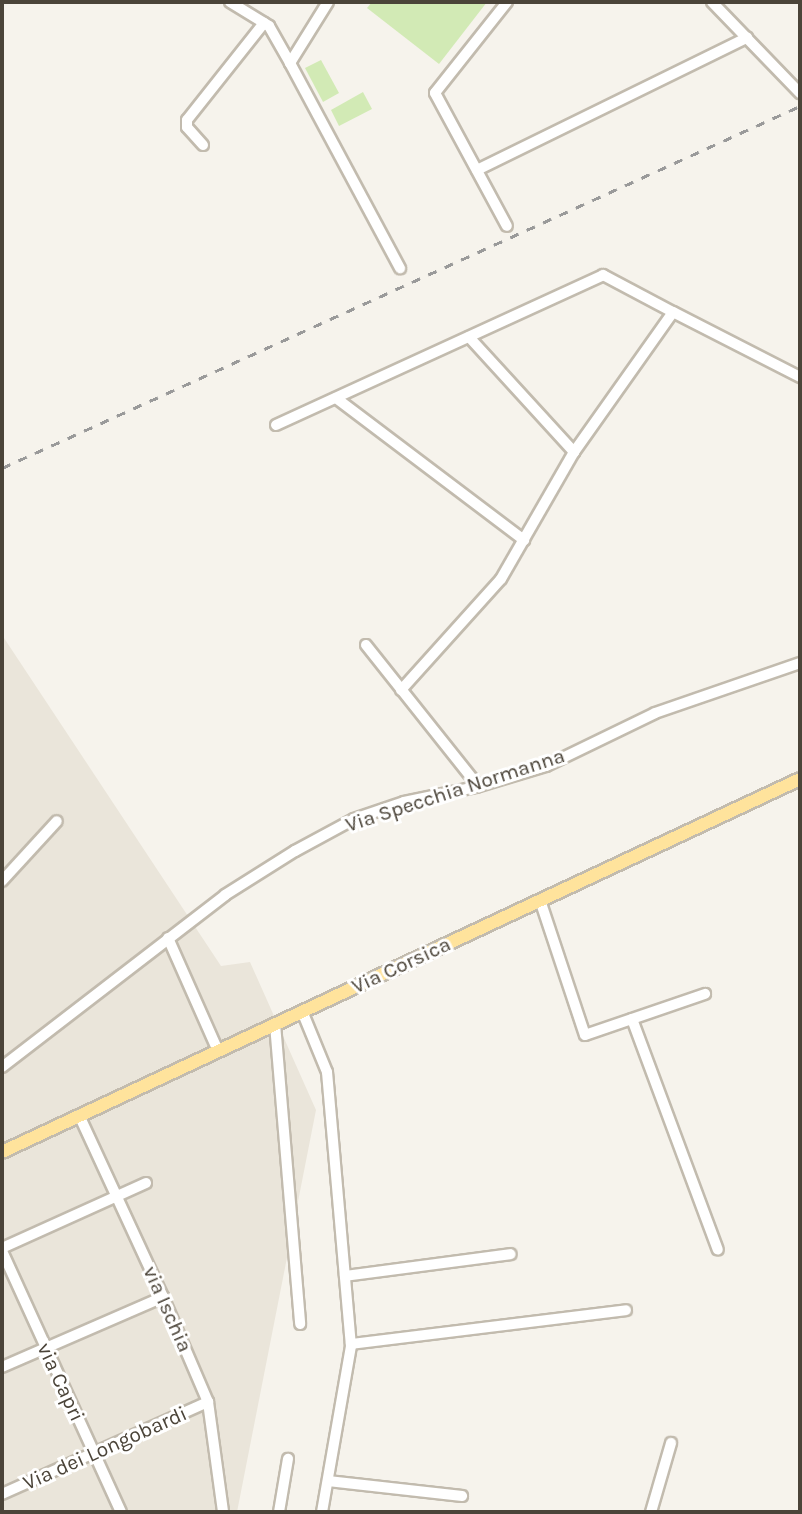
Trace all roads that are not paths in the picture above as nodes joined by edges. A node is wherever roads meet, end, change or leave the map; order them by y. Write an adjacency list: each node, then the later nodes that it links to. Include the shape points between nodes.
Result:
1 (230, 2): 5 (street)
2 (328, 2): 7 (street)
3 (507, 2): 10 (street, via 435,93)
4 (712, 2): 6 (street)
5 (264, 23): 7 (street); 9 (street, via 187,120 187,127)
6 (747, 38): 8 (street); 10 (street)
7 (290, 64): 12 (street)
8 (800, 93)
9 (203, 145)
10 (477, 170): 11 (street)
11 (507, 226)
12 (400, 268)
13 (673, 312): 14 (street, via 603,275); 15 (street); 18 (street)
14 (469, 337): 16 (street); 18 (street)
15 (800, 377)
16 (336, 398): 17 (street); 19 (street)
17 (276, 425)
18 (575, 452): 19 (street)
19 (524, 540): 22 (street, via 501,579)
20 (366, 645): 22 (street)
21 (800, 663): 24 (street, Via Specchia Normanna, via 655,713 545,766)
22 (401, 690): 24 (street)
23 (800, 779): 27 (main road, Via Corsica)
24 (478, 786): 28 (street, Via Specchia Normanna, via 404,802 354,819 237,887)
25 (57, 821): 26 (street)
26 (2, 881)
27 (540, 900): 30 (main road, Via Corsica); 31 (street, via 585,1035)
28 (168, 938): 33 (street); 34 (street, Via Specchia Normanna)
29 (705, 994): 31 (street)
30 (302, 1012): 32 (main road, Via Corsica); 42 (street, via 327,1072)
31 (632, 1019): 40 (street)
32 (275, 1024): 33 (main road, Via Corsica); 45 (street)
33 (218, 1051): 35 (main road, Via Corsica)
34 (2, 1067)
35 (79, 1115): 36 (main road, Via Corsica); 38 (street, via Ischia)
36 (2, 1152)
37 (146, 1183): 38 (street)
38 (117, 1197): 39 (street); 43 (street, via Ischia)
39 (2, 1250): 47 (street, via Capri)
40 (718, 1250)
41 (511, 1254): 42 (street)
42 (345, 1276): 46 (street)
43 (163, 1297): 47 (street); 49 (street, via Ischia)
44 (626, 1310): 46 (street)
45 (300, 1325)
46 (351, 1344): 53 (street)
47 (45, 1347): 48 (street); 51 (street, via Capri)
48 (2, 1367)
49 (208, 1402): 51 (street, Via dei Longobardi); 57 (street, via Ischia)
50 (671, 1443): 60 (street)
51 (93, 1452): 54 (street, Via dei Longobardi); 56 (street, via Capri)
52 (288, 1459): 58 (street)
53 (328, 1480): 55 (street); 59 (street)
54 (2, 1494)
55 (462, 1496)
56 (121, 1512)
57 (223, 1512)
58 (279, 1512)
59 (322, 1512)
60 (651, 1512)

